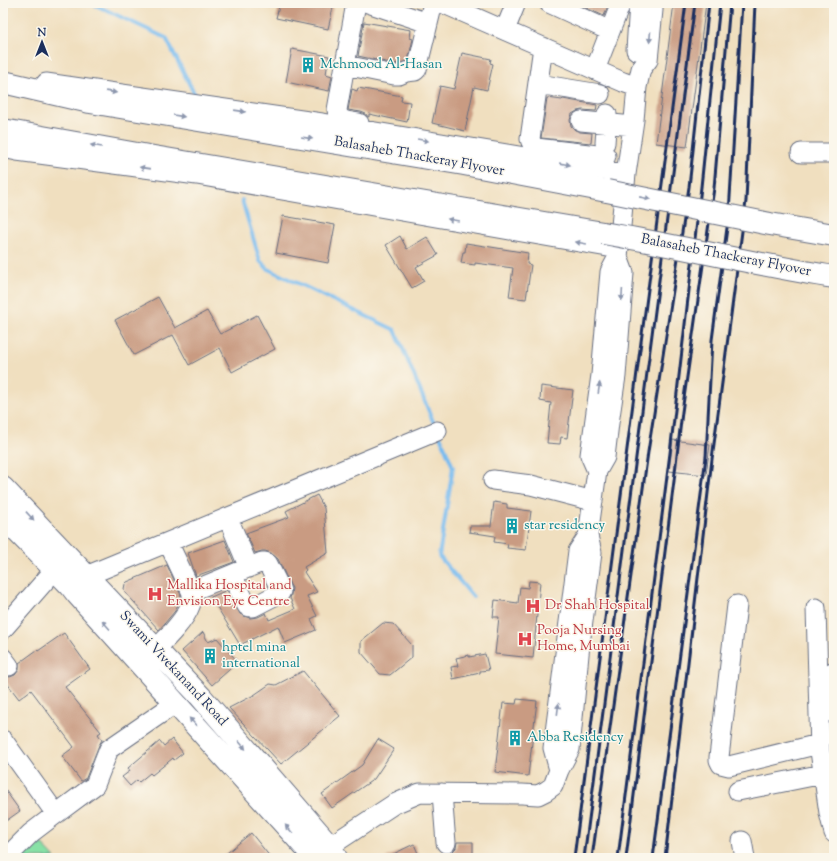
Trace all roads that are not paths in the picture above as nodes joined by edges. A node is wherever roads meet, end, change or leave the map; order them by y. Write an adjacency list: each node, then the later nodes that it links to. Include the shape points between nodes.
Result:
1 (356, 3): 14 (street)
2 (368, 3): 10 (street)
3 (433, 3): 10 (street)
4 (442, 3): 11 (street)
5 (516, 3): 11 (street)
6 (549, 3): 12 (street)
7 (621, 3): 12 (street)
8 (639, 3): 15 (street, via 636,60)
9 (653, 3): 15 (street, one-way to 15, via 648,60)
10 (428, 23): 14 (street, via 417,70 394,75)
11 (505, 30): 13 (street)
12 (610, 31): 16 (street)
13 (543, 47): 16 (street); 19 (street)
14 (345, 65): 26 (street, via 337,110 340,118)
15 (641, 69): 20 (street)
16 (595, 70): 20 (street)
17 (3, 77): 30 (street, one-way to 30, via 322,123)
18 (3, 82): 33 (main road, Balasaheb Thackeray Flyover, one-way to 33, bridge, via 90,102 464,164)
19 (538, 84): 21 (street); 22 (street, via 530,139 536,148 605,149)
20 (637, 87): 24 (street)
21 (600, 94)
22 (606, 119): 23 (street); 24 (street)
23 (581, 121)
24 (633, 126): 30 (street)
25 (3, 130): 35 (main road, Balasaheb Thackeray Flyover, one-way to 25, bridge, via 640,239)
26 (406, 130)
27 (3, 148): 34 (street, one-way to 27, via 197,175)
28 (801, 153): 29 (street)
29 (834, 153)
30 (626, 174): 34 (street)
31 (791, 220): 32 (street)
32 (834, 227)
33 (834, 236)
34 (616, 259): 39 (street, via 610,356 602,422 590,455 597,471)
35 (834, 277)
36 (437, 431): 41 (street)
37 (493, 480): 39 (street, via 531,485)
38 (3, 488): 43 (main road, Swami Vivekanand Road, one-way to 43)
39 (593, 501): 59 (street, via 588,536 578,551 580,591 570,676 570,748 553,786 538,795)
40 (3, 517): 43 (main road, Swami Vivekanand Road)
41 (228, 518): 42 (street); 44 (street)
42 (168, 542): 46 (street); 47 (street)
43 (61, 563): 46 (main road, Swami Vivekanand Road); 50 (street)
44 (249, 568): 45 (street); 45 (street, via 262,562 268,564 280,593 253,607 247,606)
45 (232, 575): 47 (street)
46 (78, 580): 51 (main road, Swami Vivekanand Road); 53 (main road, Swami Vivekanand Road, one-way to 46, via 76,594)
47 (192, 593): 51 (street, via 190,607 166,640)
48 (737, 604): 56 (street, via 719,756 721,764 729,766)
49 (816, 608): 56 (street)
50 (3, 629)
51 (156, 649): 63 (main road, Swami Vivekanand Road, one-way to 63, via 201,697)
52 (834, 671): 54 (street)
53 (176, 703): 60 (street, via 109,749 95,785); 63 (main road, Swami Vivekanand Road, one-way to 53)
54 (834, 713)
55 (3, 740): 60 (street)
56 (819, 744): 57 (street)
57 (823, 774): 58 (street); 61 (street)
58 (738, 791)
59 (442, 793): 62 (street); 63 (street, via 420,793 394,804)
60 (56, 814): 64 (street, via 31,833)
61 (834, 833)
62 (446, 843)
63 (324, 855)
64 (6, 858)

